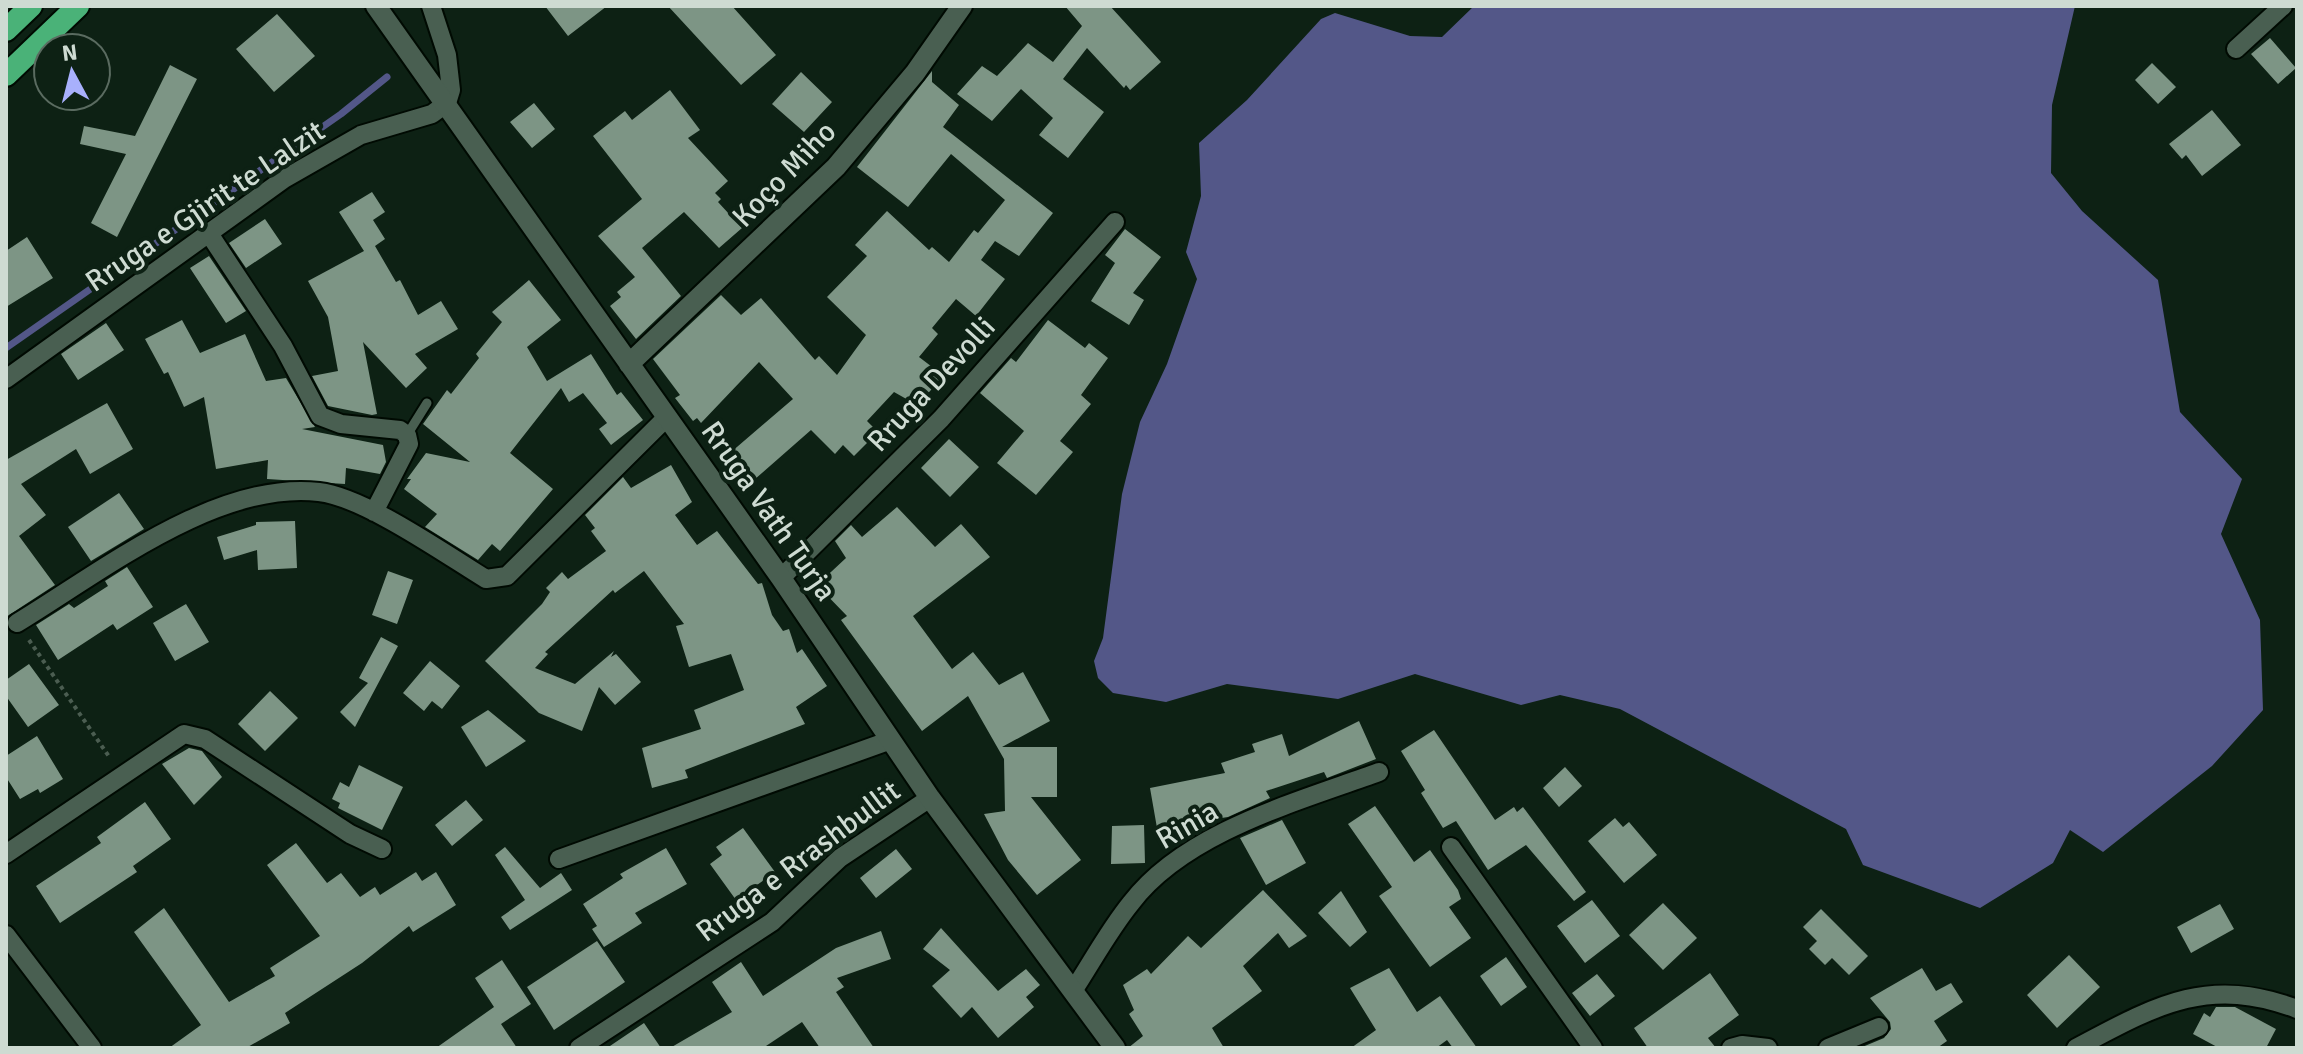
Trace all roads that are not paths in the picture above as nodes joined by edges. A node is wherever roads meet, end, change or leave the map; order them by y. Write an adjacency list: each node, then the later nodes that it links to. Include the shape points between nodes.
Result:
1 (31, 6): 7 (highway)
2 (78, 6): 9 (highway)
3 (376, 6): 10 (street, Rruga Vath Turja)
4 (431, 6): 10 (street, via 447,55)
5 (962, 6): 13 (street, Koço Miho, via 915,73 836,167)
6 (2283, 6): 8 (street)
7 (6, 30)
8 (2236, 49)
9 (6, 75)
10 (447, 103): 12 (street, Rruga e Gjirit te Lalzit, via 432,114 361,135); 13 (street, Rruga Vath Turja)
11 (1115, 222): 19 (street, Rruga Devolli, via 941,419)
12 (208, 232): 14 (street, Rruga e Gjirit te Lalzit); 17 (street, via 289,355 320,416)
13 (629, 364): 16 (street, Rruga Vath Turja)
14 (6, 379)
15 (427, 403): 17 (lane)
16 (666, 418): 18 (street, via 507,576 486,579); 19 (street, Rruga Vath Turja)
17 (407, 435): 18 (street, via 409,444)
18 (374, 512): 20 (street, via 320,492 257,496 203,510)
19 (781, 578): 21 (street, Rruga Vath Turja)
20 (17, 623)
21 (891, 740): 23 (street, Rruga Vath Turja); 27 (street)
22 (1379, 772): 29 (street, Rinia, via 1287,805 1189,850 1131,902)
23 (930, 798): 29 (street, Rruga Vath Turja); 33 (street, Rruga e Rrashbullit, via 840,858 772,922)
24 (1451, 847): 35 (street)
25 (382, 849): 26 (street, via 350,834 196,734 184,734)
26 (6, 854)
27 (559, 859)
28 (6, 935): 32 (street)
29 (1073, 991): 34 (street, Rruga Vath Turja)
30 (2297, 1009): 39 (street, via 2230,992 2195,997 2149,1009)
31 (1879, 1027): 38 (street)
32 (92, 1048)
33 (579, 1048)
34 (1115, 1048)
35 (1593, 1048)
36 (1731, 1048): 37 (street)
37 (1768, 1048)
38 (1828, 1048)
39 (2076, 1048)

